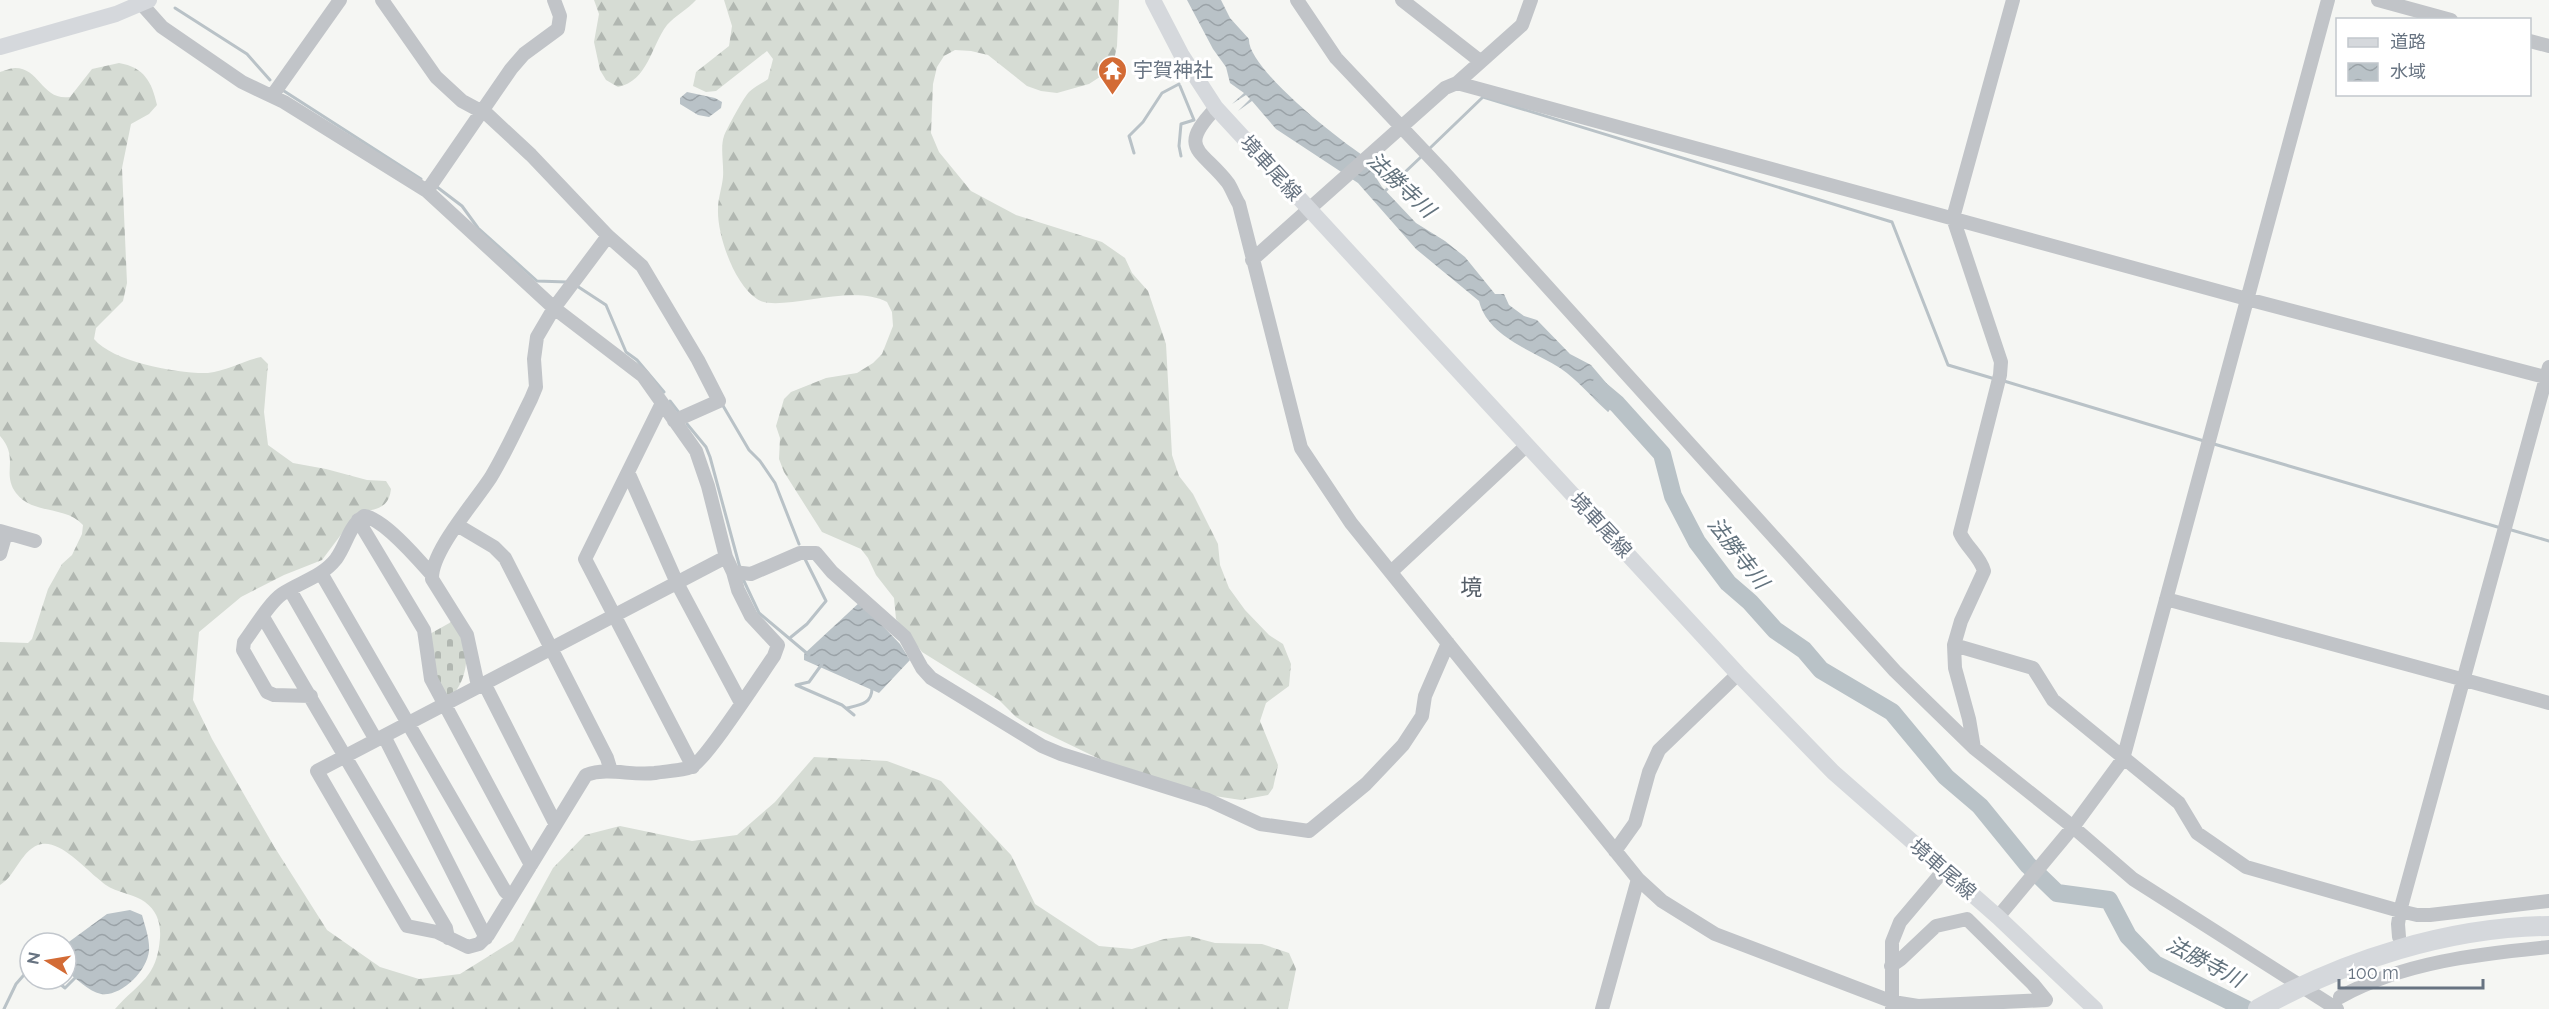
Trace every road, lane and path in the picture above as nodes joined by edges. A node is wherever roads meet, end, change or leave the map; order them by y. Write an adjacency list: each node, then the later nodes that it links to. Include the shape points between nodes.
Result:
1 (340, 0): 18 (street)
2 (382, 0): 20 (street, via 436,77 462,101)
3 (554, 0): 20 (street, via 560,16 558,29 524,54)
4 (1153, 0): 19 (main road, 境車尾線, via 1181,54)
5 (1297, 0): 21 (street, via 1336,58)
6 (1402, 0): 16 (street)
7 (1531, 0): 16 (street, via 1522,25)
8 (2013, 0): 24 (street)
9 (2328, 0): 27 (street)
10 (2378, 0): 12 (street)
11 (143, 1): 15 (main road, via 116,14); 18 (street, via 162,27 242,82)
12 (2444, 18)
13 (2531, 42): 14 (street)
14 (2549, 46)
15 (0, 47)
16 (1480, 61): 17 (street)
17 (1457, 83): 21 (street, via 1445,88); 24 (street)
18 (272, 96): 22 (street)
19 (1216, 108): 23 (main road, 境車尾線); 26 (street, via 1199,126 1195,140 1198,152 1228,184 1239,204)
20 (483, 111): 22 (street); 25 (street)
21 (1398, 131): 23 (street); 61 (street, via 1895,671)
22 (426, 191): 28 (street)
23 (1309, 210): 26 (street); 32 (main road, 境車尾線)
24 (1953, 218): 27 (street); 50 (street, via 2001,362 1960,533 1984,571)
25 (608, 236): 28 (street); 31 (street, via 646,272 719,401)
26 (1252, 260): 41 (street, via 1301,448 1351,523)
27 (2247, 299): 29 (street); 46 (street)
28 (554, 308): 30 (street, via 643,376); 35 (street, via 537,337 536,387 531,399 489,479)
29 (2548, 374): 53 (street)
30 (662, 403): 31 (street); 33 (street)
31 (674, 421): 39 (street, via 702,463)
32 (1527, 445): 41 (street); 52 (main road, 境車尾線)
33 (628, 472): 44 (street); 47 (street, via 585,559)
34 (358, 520): 42 (street, via 337,558); 43 (street, via 368,516 384,526); 57 (street, via 424,630 431,679)
35 (457, 525): 43 (street, via 432,568); 51 (street, via 505,558)
36 (3, 532): 37 (street); 38 (street)
37 (35, 541)
38 (0, 554)
39 (726, 557): 40 (street); 44 (street)
40 (733, 572): 49 (street, via 751,574 800,553 816,553 905,637 931,678 1042,746 1208,801 1260,824 1298,830 1309,831 1366,784 1403,745 1422,716 1425,696); 56 (street, via 751,616 778,645)
41 (1390, 572): 49 (street)
42 (321, 573): 45 (street); 59 (street)
43 (432, 575): 54 (street, via 466,634)
44 (677, 583): 47 (street); 56 (street)
45 (290, 590): 48 (street, via 280,595); 60 (street)
46 (2166, 599): 53 (street); 63 (street)
47 (614, 615): 51 (street); 64 (street)
48 (263, 617): 55 (street); 55 (street, via 242,648 267,693)
49 (1448, 644): 68 (street)
50 (1954, 645): 61 (street, via 1955,668); 63 (street, via 2033,668 2053,700)
51 (550, 650): 54 (street); 65 (street)
52 (1738, 674): 68 (street, via 1659,750 1635,823); 70 (main road, 境車尾線, via 1833,772)
53 (2464, 681): 58 (street); 74 (street)
54 (481, 685): 57 (street); 66 (street)
55 (310, 696): 62 (street)
56 (741, 703): 64 (street)
57 (446, 704): 59 (street); 69 (street)
58 (2549, 704)
59 (408, 723): 60 (street); 72 (street)
60 (380, 738): 62 (street); 79 (street)
61 (1974, 748): 67 (street)
62 (347, 756): 78 (street, via 446,928); 78 (street, via 317,771 407,926)
63 (2123, 759): 67 (street); 74 (street, via 2179,803 2197,833 2246,867)
64 (693, 767): 65 (street, via 651,773)
65 (611, 771): 66 (street, via 586,775)
66 (555, 823): 69 (street)
67 (2073, 827): 75 (street); 82 (street, via 2133,879)
68 (1615, 851): 71 (street)
69 (531, 865): 72 (street)
70 (1944, 870): 75 (main road, 境車尾線); 81 (street, via 1900,922 1892,942)
71 (1638, 879): 84 (street, via 1662,901 1715,934); 85 (street)
72 (511, 897): 79 (street)
73 (2549, 901): 74 (street, via 2430,915)
74 (2400, 911): 77 (street)
75 (1998, 917): 86 (main road, 境車尾線)
76 (2549, 926): 82 (highway, via 2486,932 2411,947)
77 (2399, 937)
78 (448, 938): 79 (street, via 468,947)
79 (486, 938)
80 (2549, 947): 83 (street, via 2407,963 2355,989)
81 (1891, 966): 84 (street); 84 (street, via 1936,926 1967,919 2046,1000)
82 (2298, 989): 83 (street); 87 (highway)
83 (2339, 1003)
84 (1892, 1005)
85 (1602, 1009)
86 (2095, 1009)
87 (2258, 1009)

